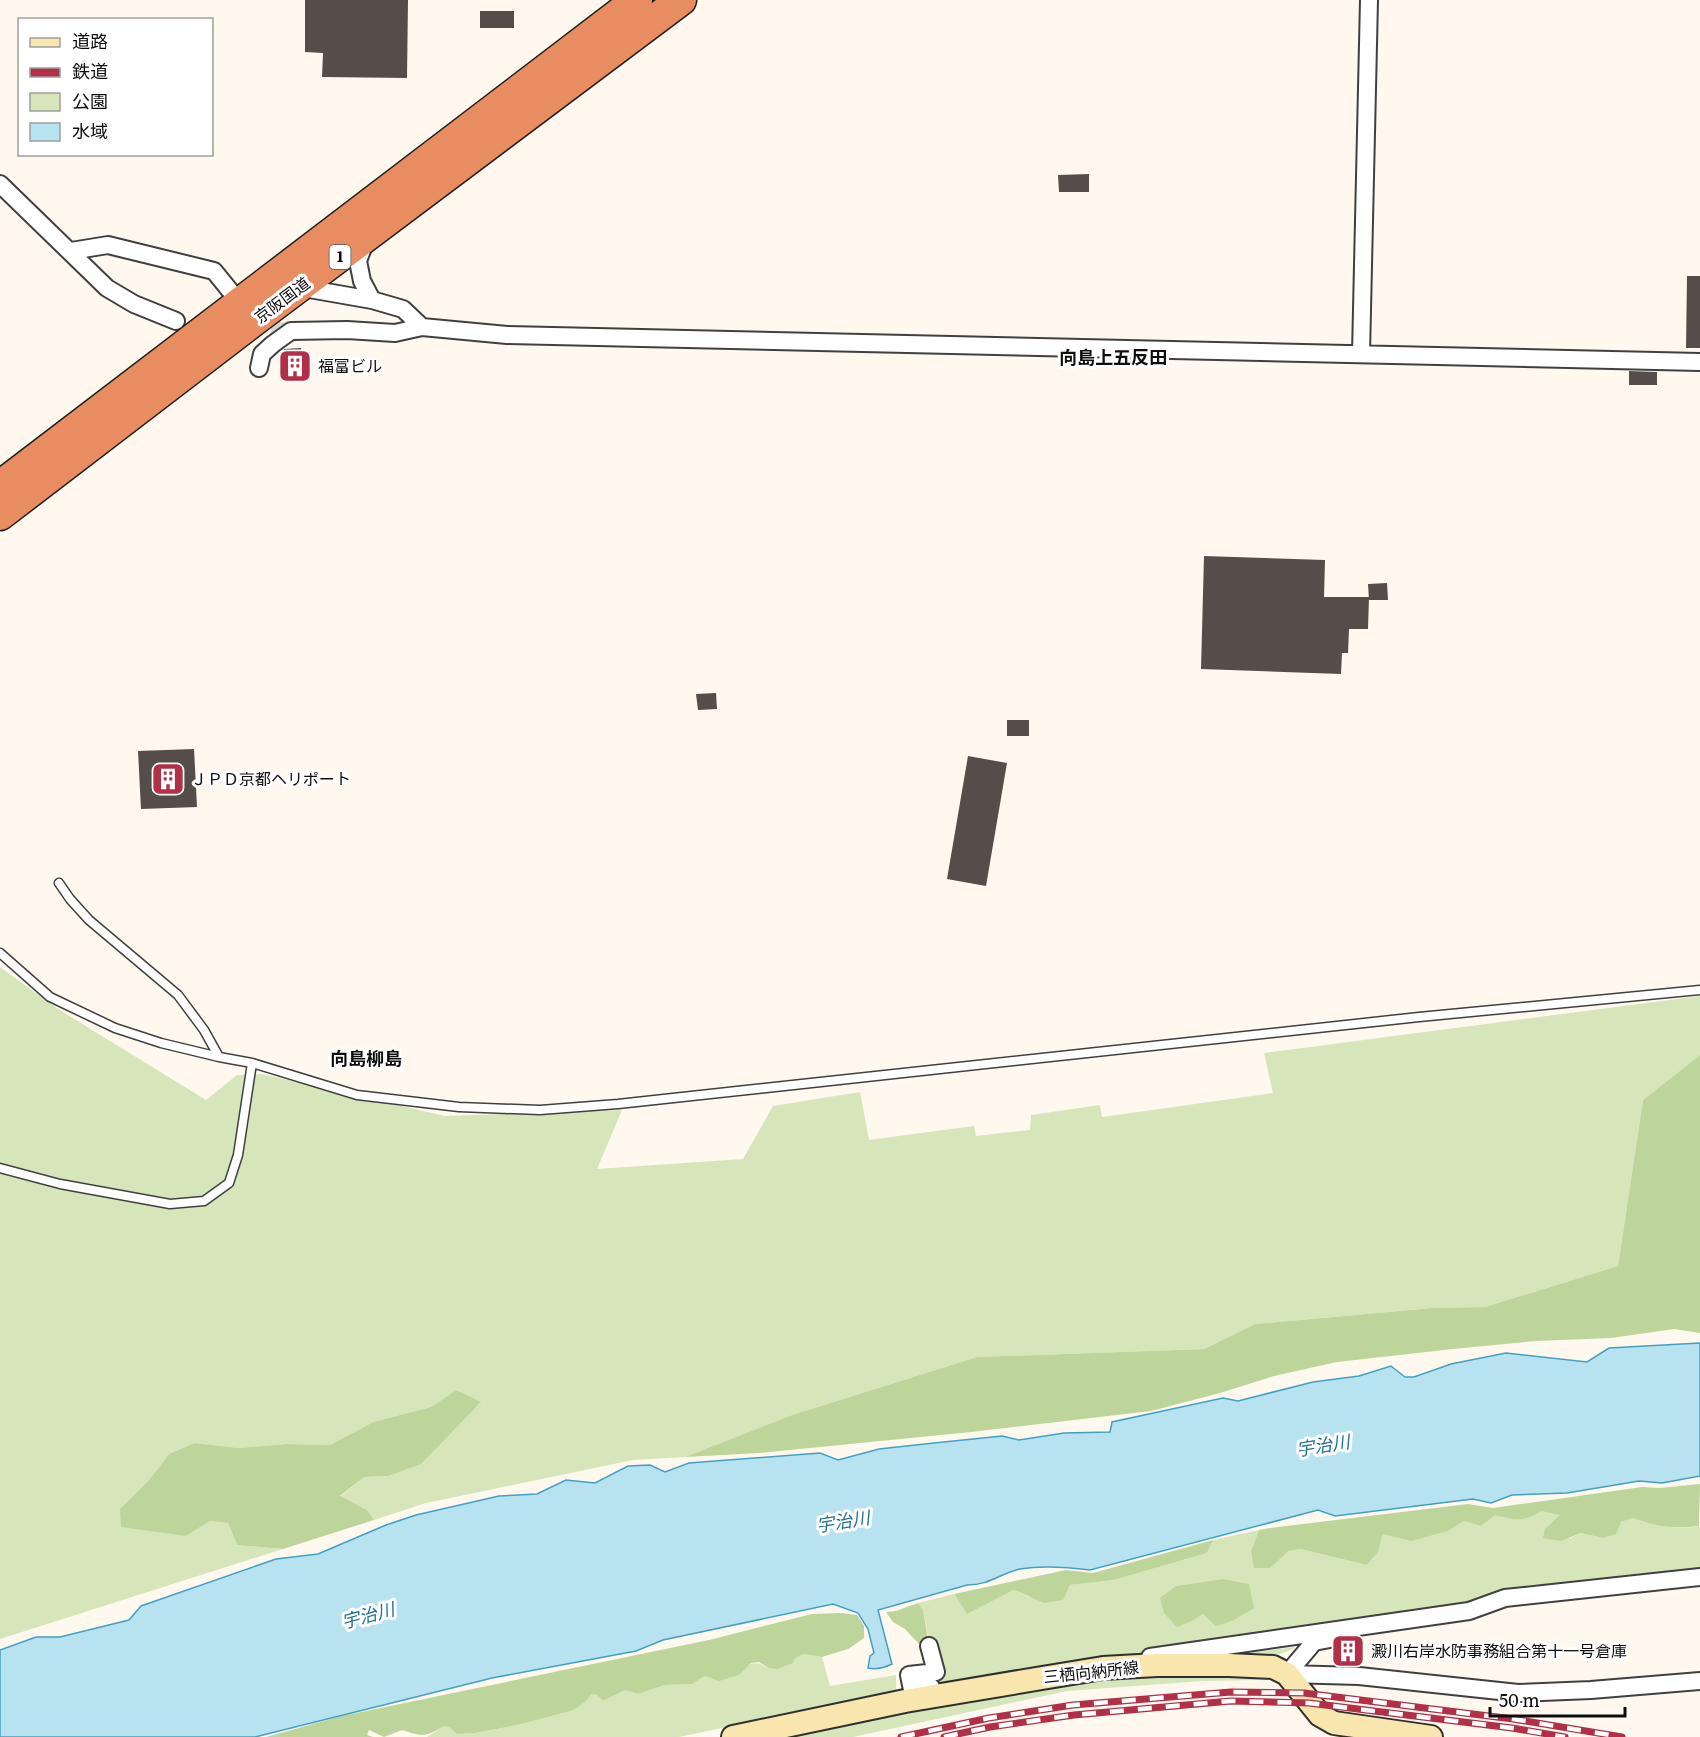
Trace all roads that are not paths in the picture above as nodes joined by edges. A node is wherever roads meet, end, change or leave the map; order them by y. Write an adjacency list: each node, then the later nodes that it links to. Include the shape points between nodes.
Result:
1 (637, 0): 9 (highway, 京阪国道 / 1)
2 (681, 0): 5 (highway, 京阪国道 / 1)
3 (1369, 0): 12 (street)
4 (0, 184): 6 (street)
5 (366, 238): 7 (highway, 京阪国道 / 1); 8 (street, via 358,261)
6 (71, 251): 9 (street, via 108,244 214,271); 10 (street, via 107,288)
7 (298, 287): 8 (street); 16 (highway, 京阪国道 / 1)
8 (372, 300): 11 (street, via 403,309)
9 (240, 303): 15 (highway, 京阪国道 / 1)
10 (176, 321)
11 (422, 327): 12 (street, via 507,335); 14 (street, via 395,333 291,331 262,354)
12 (1361, 354): 13 (street)
13 (1700, 362)
14 (259, 368)
15 (0, 486)
16 (0, 515)
17 (59, 883): 20 (lane, via 89,920 178,995)
18 (0, 953): 20 (lane, via 50,997 72,1008 115,1028)
19 (1700, 990): 21 (lane, via 540,1110 459,1107 357,1095)
20 (219, 1057): 21 (lane)
21 (252, 1063): 22 (lane, via 238,1155 229,1183 204,1201 170,1204 60,1184)
22 (0, 1168)
23 (1700, 1577): 25 (street, via 1504,1598 1469,1611)
24 (1700, 1584): 27 (street, via 1609,1592 1314,1642)
25 (1301, 1635): 26 (street, via 912,1690 909,1676 936,1672); 27 (street)
26 (929, 1646)
27 (1287, 1674): 28 (street, via 1359,1676 1518,1693); 29 (main road, 三栖向納所線, via 1273,1668 1229,1665 1103,1668 905,1701); 30 (main road, via 1320,1715 1334,1723)
28 (1700, 1681)
29 (733, 1737)
30 (1431, 1737)

